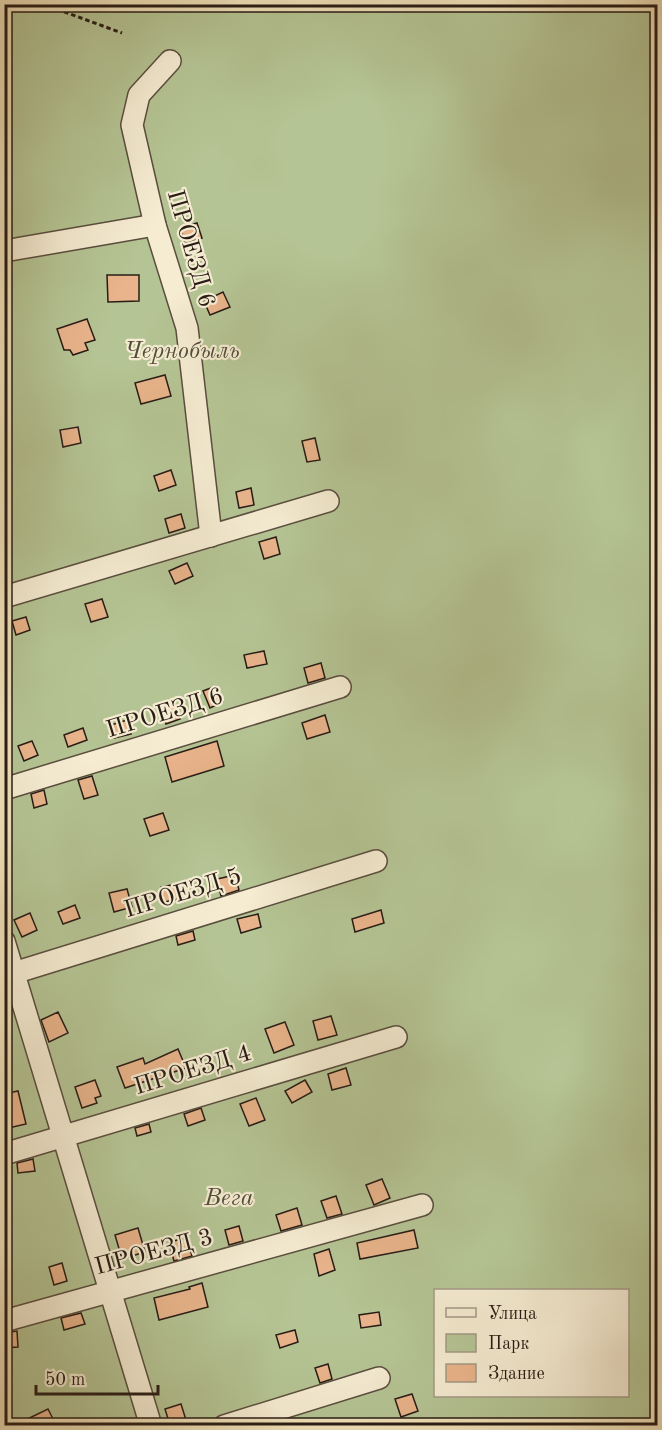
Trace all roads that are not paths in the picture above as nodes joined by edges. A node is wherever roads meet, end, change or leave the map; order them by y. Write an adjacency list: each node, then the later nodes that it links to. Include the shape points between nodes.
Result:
1 (170, 61): 2 (street, ПРОЕЗД 6, via 139,95 132,124)
2 (155, 225): 3 (street); 5 (street, ПРОЕЗД 6, via 187,328)
3 (4, 251)
4 (328, 501): 5 (street)
5 (212, 536): 6 (street)
6 (4, 597)
7 (340, 687): 8 (street, ПРОЕЗД 6)
8 (4, 789)
9 (376, 861): 11 (street, ПРОЕЗД 5)
10 (4, 941): 11 (street)
11 (9, 975): 13 (street)
12 (396, 1037): 13 (street, ПРОЕЗД 4)
13 (64, 1136): 14 (street, ПРОЕЗД 4); 16 (street)
14 (4, 1154)
15 (422, 1205): 16 (street, ПРОЕЗД 3)
16 (110, 1291): 17 (street, ПРОЕЗД 3); 19 (street)
17 (4, 1321)
18 (379, 1378): 20 (street)
19 (151, 1425)
20 (224, 1425)

